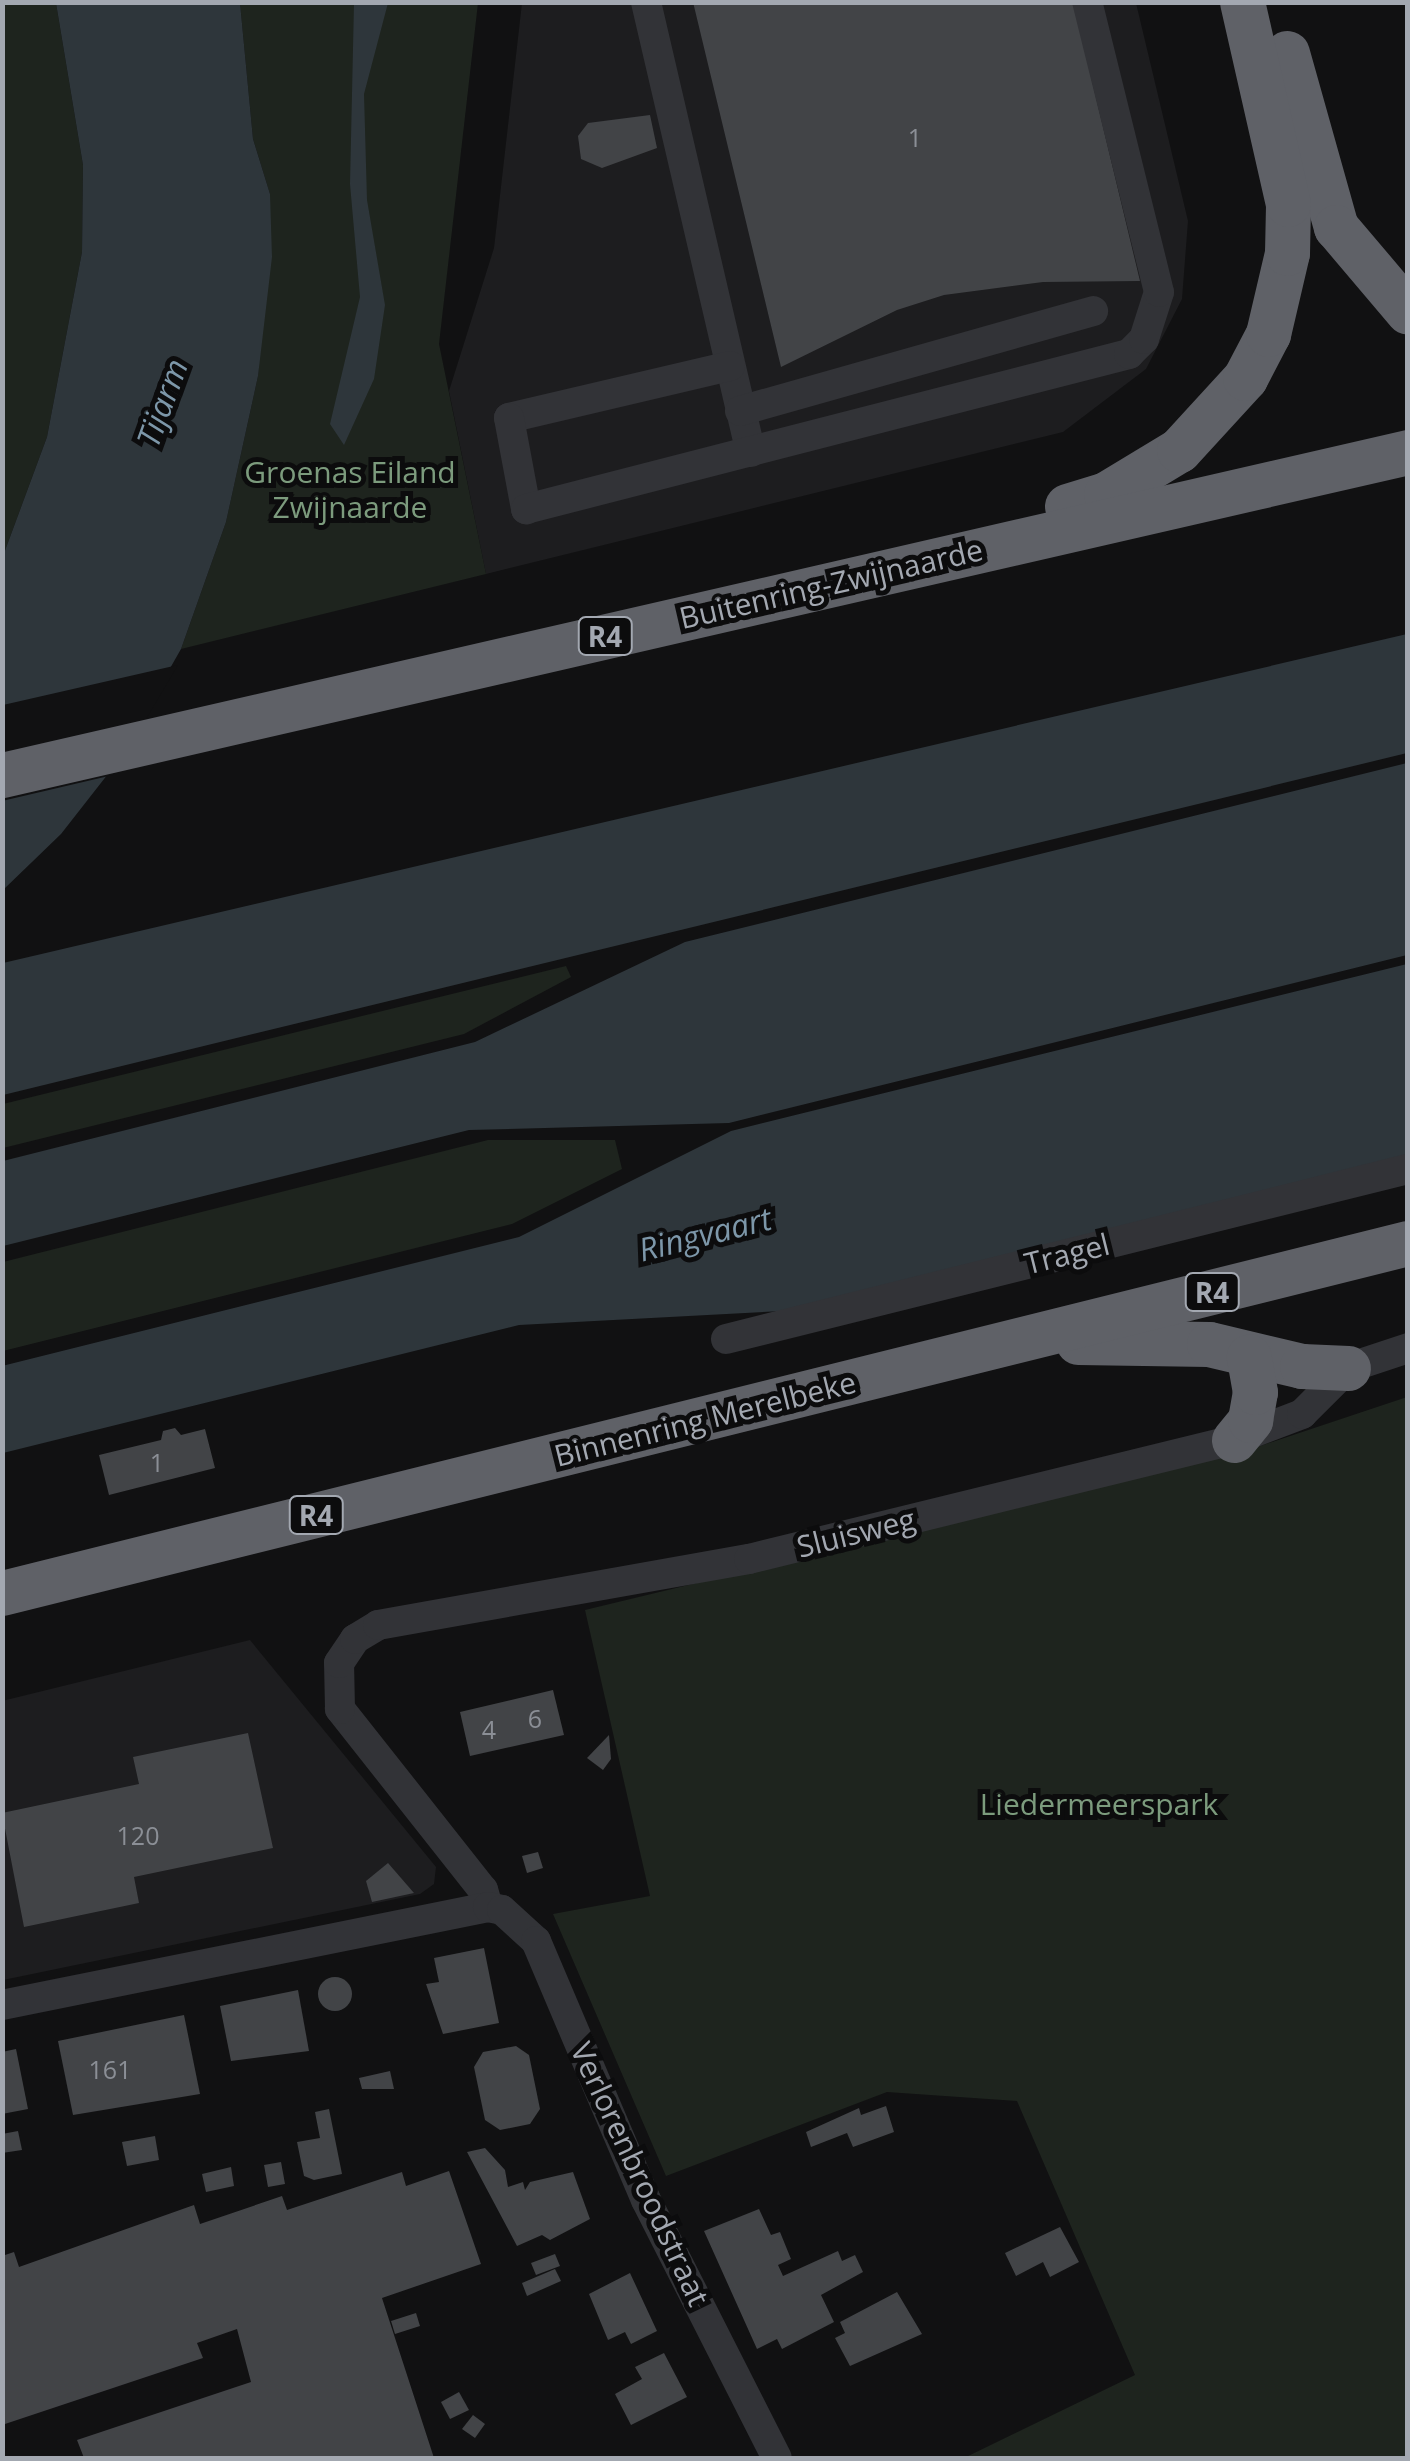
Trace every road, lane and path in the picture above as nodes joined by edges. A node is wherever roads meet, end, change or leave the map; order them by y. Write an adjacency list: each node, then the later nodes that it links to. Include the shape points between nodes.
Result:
1 (646, 2): 7 (street)
2 (1087, 2): 9 (street, via 1159,292 1144,339 1130,354)
3 (1242, 2): 11 (highway, via 1288,204 1284,269 1268,334 1245,378 1179,450 1106,494 1058,508)
4 (1275, 2): 6 (highway, via 1329,209 1359,262)
5 (1093, 311): 8 (street)
6 (1408, 312)
7 (730, 366): 8 (street); 9 (street, via 509,418 526,508)
8 (740, 411): 9 (street)
9 (751, 452)
10 (1408, 452): 11 (highway, Buitenring-Zwijnaarde / R4)
11 (1015, 542): 12 (highway, Buitenring-Zwijnaarde / R4)
12 (2, 775)
13 (1408, 1168): 15 (street, Tragel)
14 (1408, 1243): 16 (highway, Binnenring Merelbeke / R4)
15 (726, 1339)
16 (1016, 1341): 18 (highway, R4, via 1172,1341); 21 (highway, Binnenring Merelbeke / R4)
17 (1408, 1348): 19 (street, Sluisweg / R4)
18 (1248, 1357): 19 (highway, R4); 20 (highway, via 1255,1392 1250,1420)
19 (1348, 1368): 20 (street, Sluisweg, via 1302,1414)
20 (1234, 1440): 24 (street, Sluisweg, via 749,1559 378,1625 355,1639 339,1662)
21 (142, 1558): 22 (highway, Binnenring Merelbeke / R4); 23 (highway)
22 (2, 1593)
23 (2, 1625)
24 (340, 1709): 25 (street, Verlorenbroodstraat, via 483,1890)
25 (488, 1908): 26 (street); 27 (street, Verlorenbroodstraat, via 518,1919 536,1941 646,2200)
26 (2, 2005)
27 (778, 2458)

